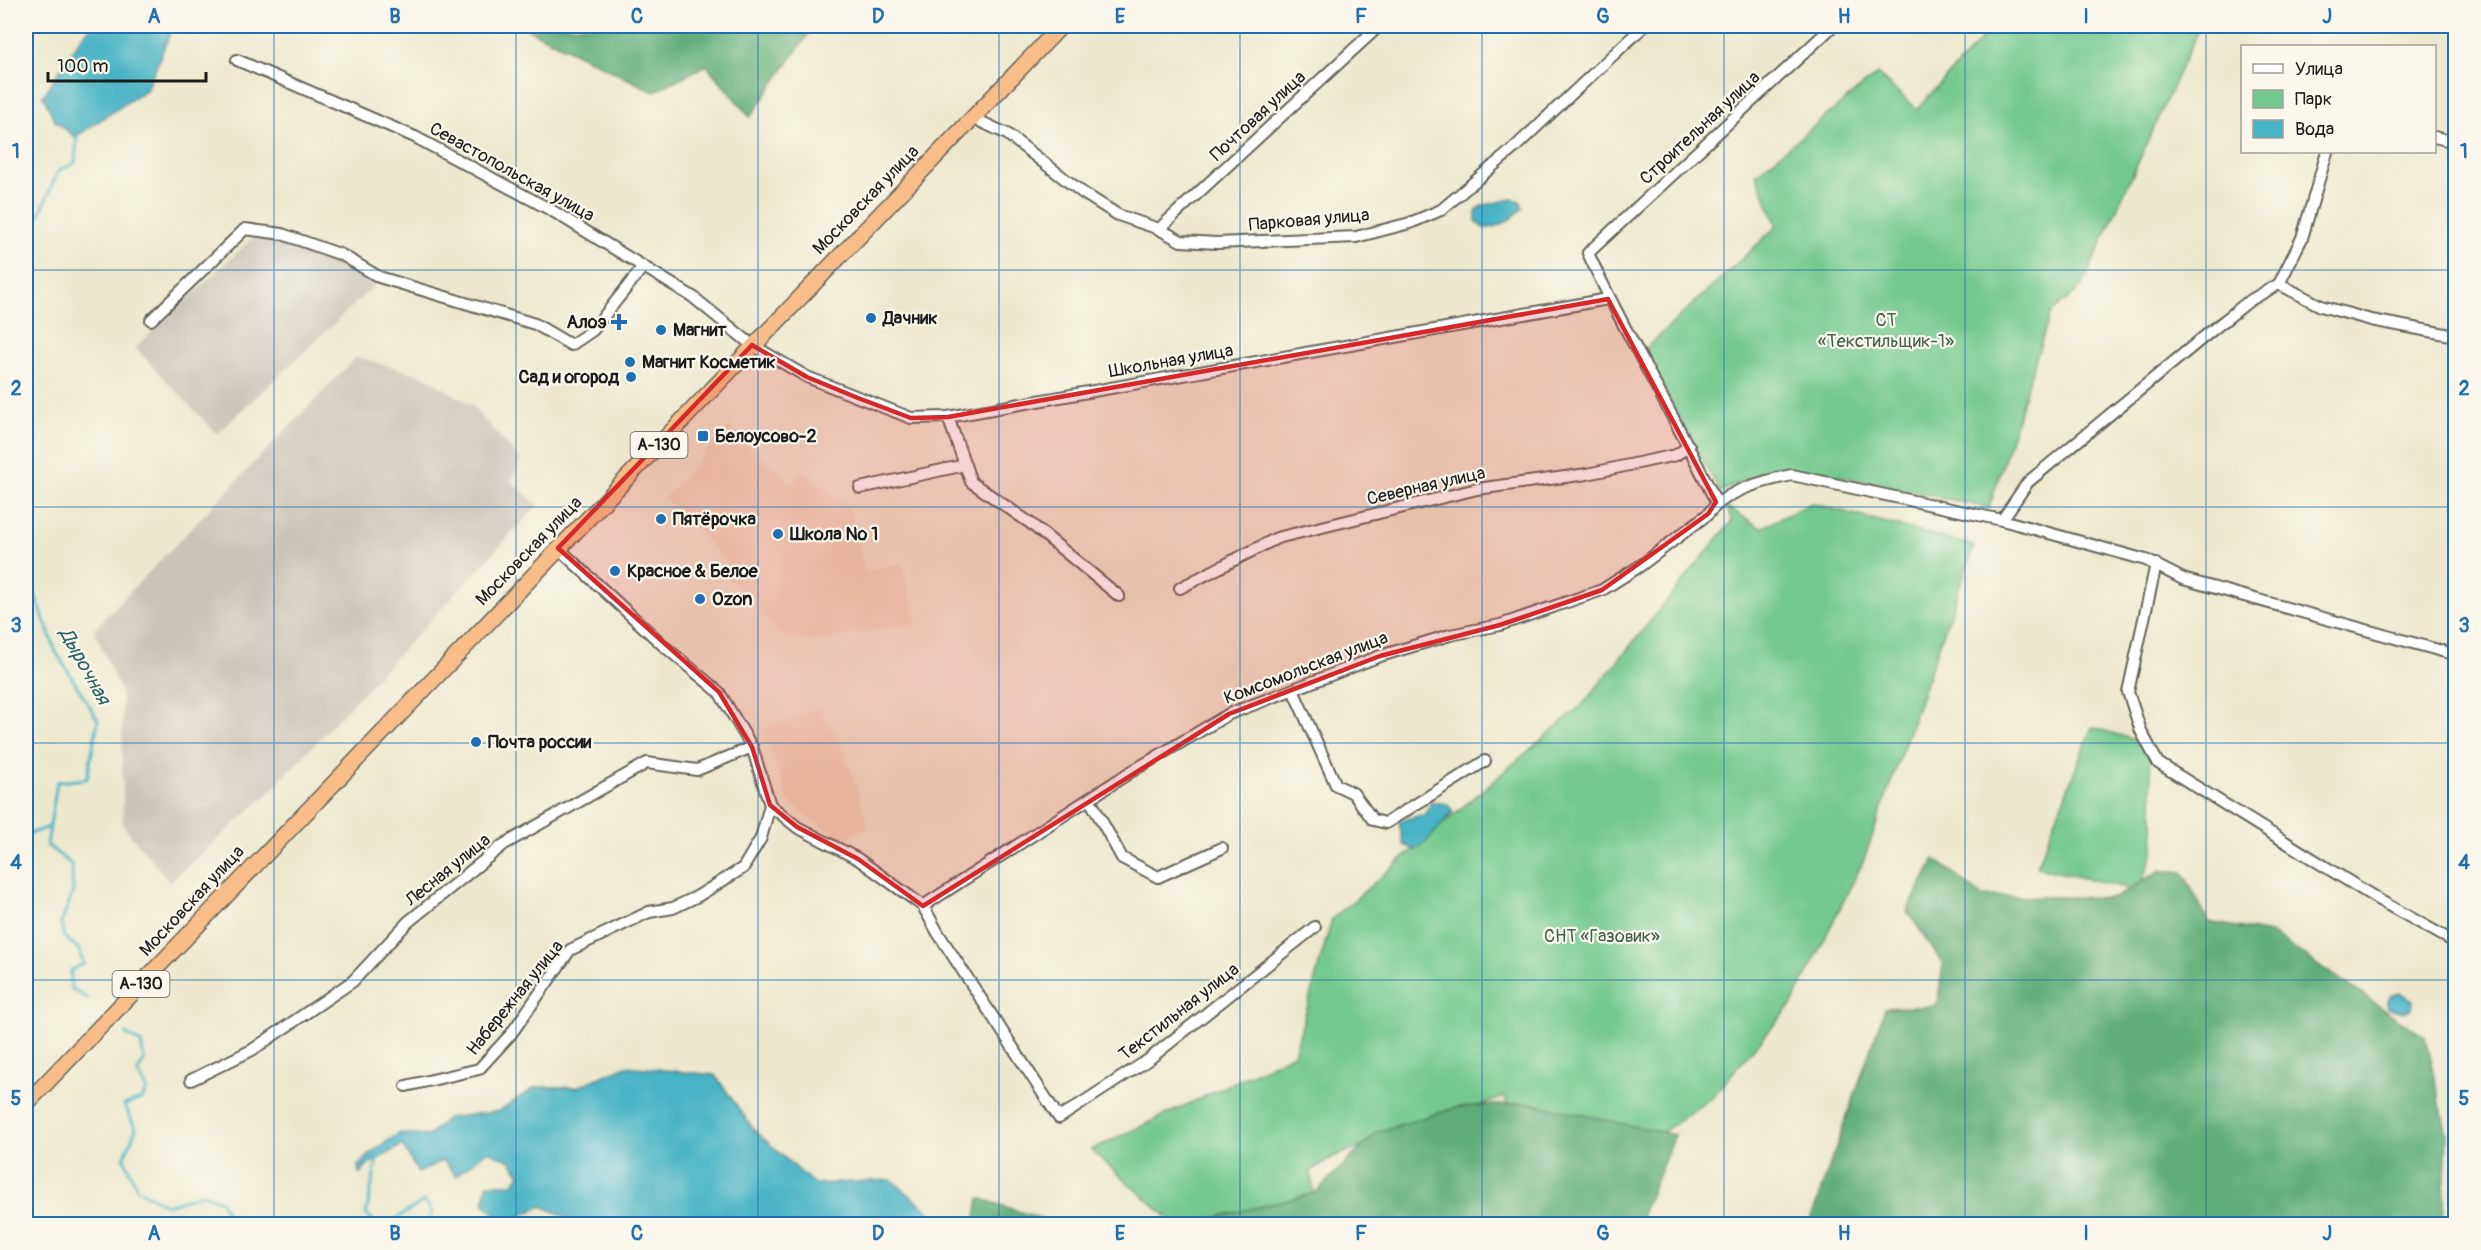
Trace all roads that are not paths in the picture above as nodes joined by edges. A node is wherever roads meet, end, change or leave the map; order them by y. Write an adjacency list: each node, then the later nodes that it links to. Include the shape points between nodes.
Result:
1 (1061, 26): 6 (highway, Московская улица / А-130)
2 (1379, 26): 10 (street, Почтовая улица)
3 (1644, 26): 10 (street, Парковая улица, via 1513,149 1441,210 1410,223 1356,237 1217,243 1181,241)
4 (1833, 26): 13 (street, Строительная улица, via 1587,254)
5 (237, 60): 11 (street, Севастопольская улица, via 415,136 551,210)
6 (973, 118): 10 (street, Парковая улица, via 1007,134 1118,215); 16 (highway, Московская улица / А-130)
7 (2436, 137): 8 (street)
8 (2456, 142)
9 (2327, 153): 12 (street, via 2302,238)
10 (1159, 229)
11 (643, 267): 14 (street, via 593,330 571,345 535,324 379,277 342,255 282,234 245,229); 16 (street, Севастопольская улица, via 693,297)
12 (2279, 284): 15 (street, via 2320,306); 22 (street, via 2249,301 2028,482)
13 (1608, 299): 17 (street, Школьная улица); 18 (street)
14 (151, 320)
15 (2456, 336)
16 (752, 345): 17 (street, Школьная улица, via 807,377 911,418); 23 (highway, Московская улица / А-130)
17 (948, 417): 19 (street)
18 (1689, 446): 21 (street); 25 (street, Северная улица, via 1676,455 1587,474 1478,489 1277,538)
19 (965, 465): 20 (street); 26 (street, via 971,482 1030,523)
20 (860, 488)
21 (1716, 502): 22 (street, via 1762,481 1792,475); 28 (street, Комсомольская улица, via 1708,514 1602,590 1500,625 1380,656)
22 (2002, 520): 24 (street)
23 (558, 548): 29 (street, via 719,692); 39 (highway, Московская улица / А-130)
24 (2156, 564): 27 (street, via 2183,579); 36 (street, via 2128,692 2141,731 2158,763 2379,900)
25 (1180, 588)
26 (1119, 596)
27 (2456, 655)
28 (1293, 690): 30 (street, via 1336,785 1353,792 1373,820 1386,823); 31 (street, Комсомольская улица, via 1229,714)
29 (752, 747): 32 (street); 37 (street, Лесная улица, via 697,770 647,763 503,845 408,922 353,981 252,1050)
30 (1485, 761)
31 (1090, 800): 33 (street, via 1122,858 1158,877); 34 (street, Комсомольская улица)
32 (770, 805): 34 (street, via 796,827 858,859); 38 (street, Набережная улица, via 761,838 743,868 673,908 649,912 570,950 511,1034 479,1070)
33 (1222, 848)
34 (923, 906): 35 (street, Текстильная улица, via 1059,1118 1148,1060)
35 (1315, 927)
36 (2456, 943)
37 (191, 1080)
38 (406, 1086)
39 (26, 1104)

